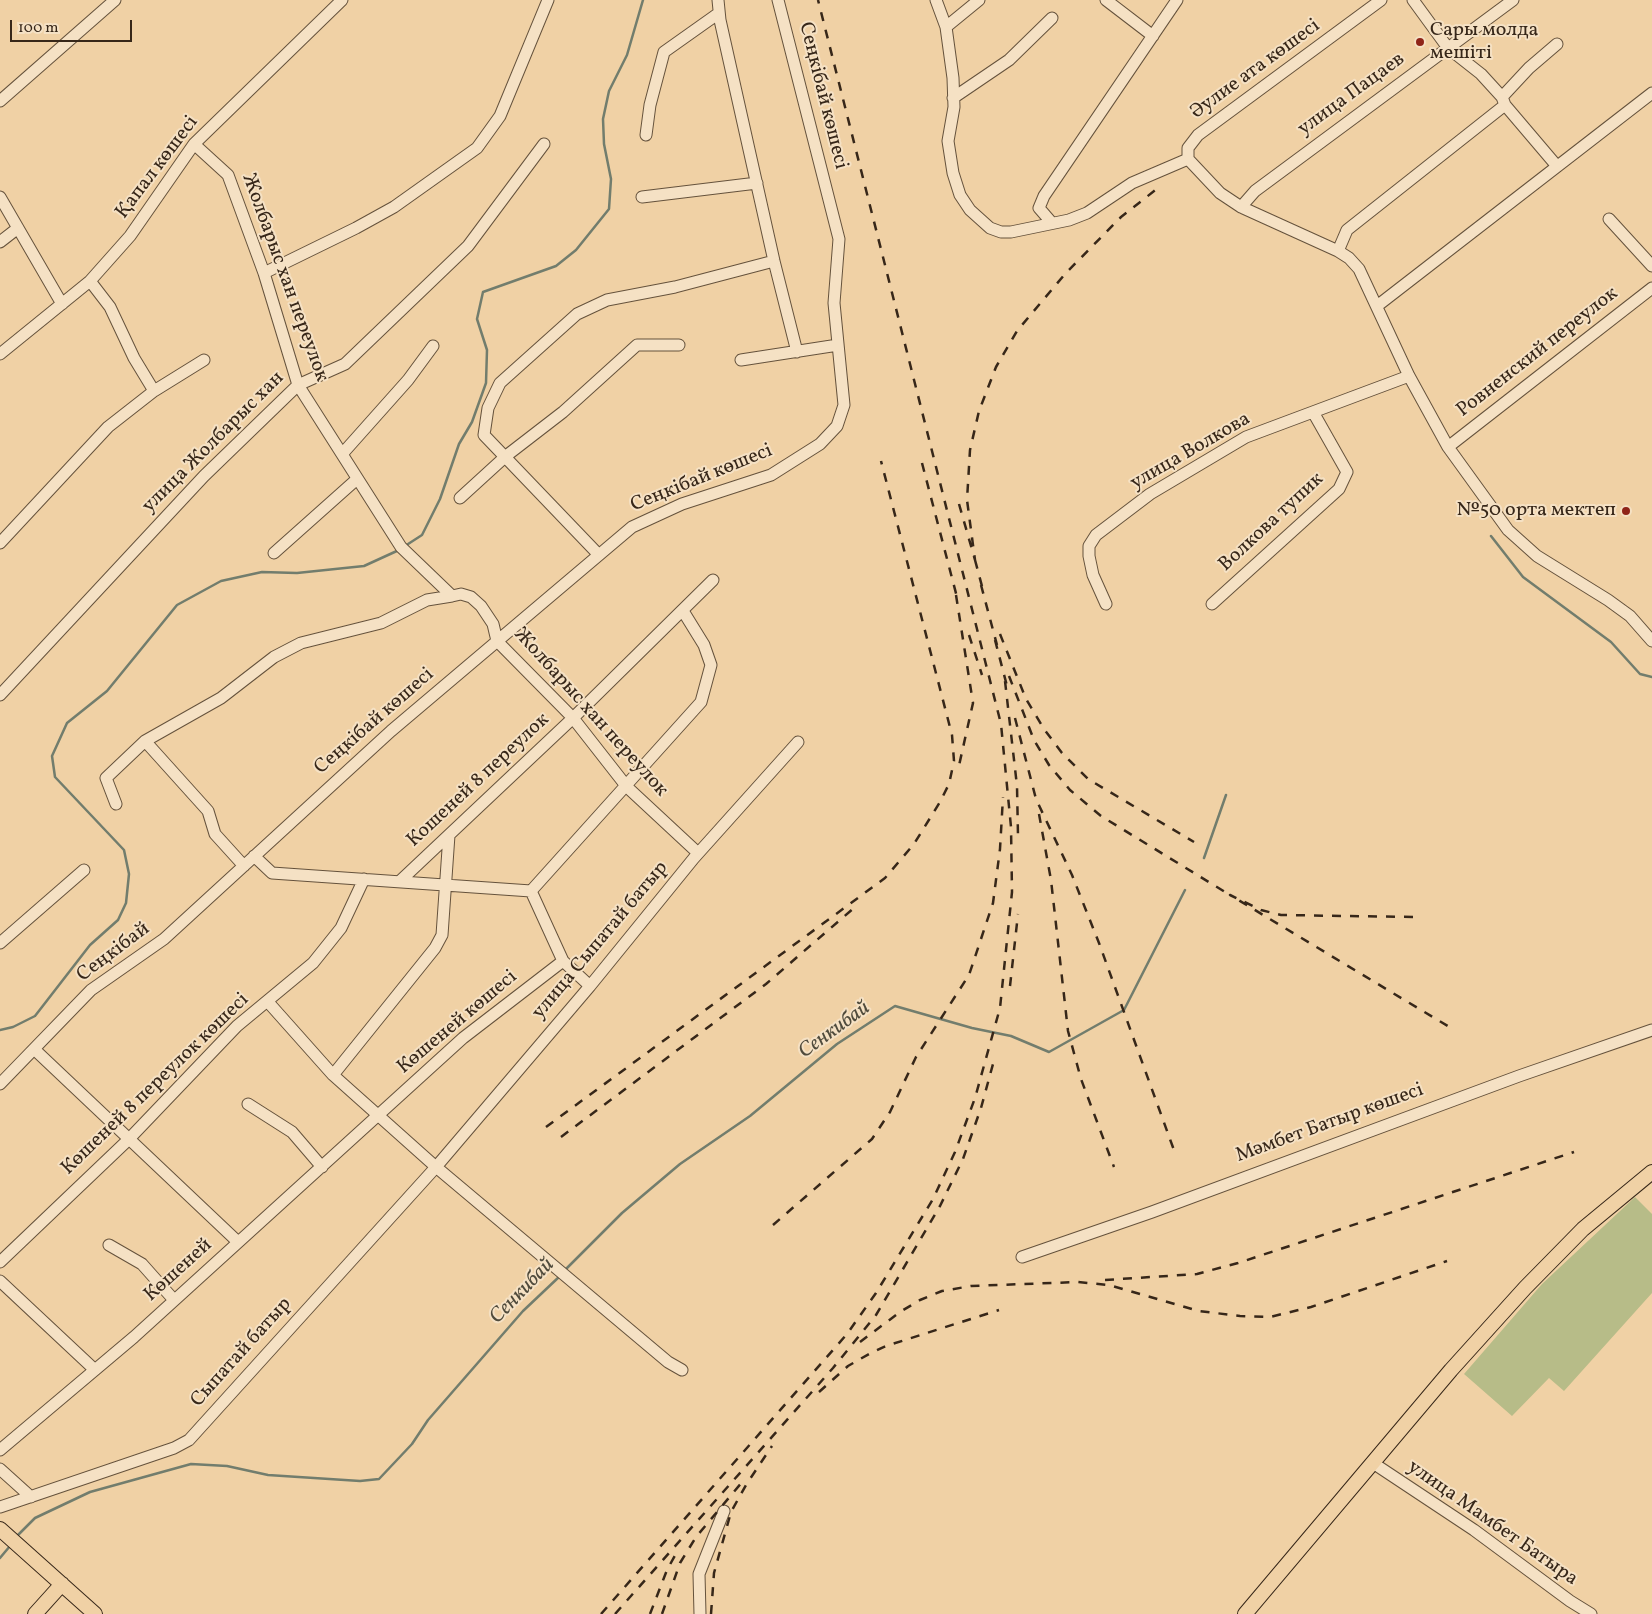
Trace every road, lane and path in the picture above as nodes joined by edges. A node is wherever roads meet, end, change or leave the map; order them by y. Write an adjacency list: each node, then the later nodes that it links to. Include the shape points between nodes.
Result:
1 (115, 0): 21 (street)
2 (342, 0): 24 (street, Қапал көшесі)
3 (548, 0): 39 (street, via 500,116 477,148 394,206)
4 (718, 0): 13 (street)
5 (778, 0): 45 (street, Сеңкібай көшесі, via 839,239 834,303)
6 (936, 0): 15 (street)
7 (979, 0): 15 (street)
8 (1106, 0): 16 (street)
9 (1177, 0): 16 (street)
10 (1382, 0): 26 (street, Әулие ата көшесі, via 1198,135 1188,148)
11 (1413, 0): 18 (street)
12 (1513, 0): 18 (street, улица Пацаев)
13 (719, 12): 23 (street, via 664,52); 28 (street)
14 (1052, 18): 20 (street, via 1010,60)
15 (946, 27): 20 (street)
16 (1153, 36): 33 (street, via 1044,196 1039,208)
17 (1557, 44): 22 (street, via 1529,68)
18 (1448, 48): 22 (street, via 1481,74); 31 (street, улица Пацаев, via 1255,191)
19 (1652, 92): 27 (street)
20 (953, 98): 33 (street, via 948,141 960,195 970,210 990,228 1001,232)
21 (0, 101)
22 (1504, 101): 27 (street); 36 (street, via 1347,230)
23 (646, 135)
24 (194, 144): 39 (street, Жолбарыс хан переулок, via 228,175); 40 (street, Қапал көшесі, via 130,236)
25 (544, 144): 52 (street, улица Жолбарыс хан, via 468,246 345,364)
26 (1188, 159): 31 (street, via 1220,193); 33 (street, via 1132,183 1087,213)
27 (1556, 165): 43 (street)
28 (758, 183): 30 (street); 37 (street)
29 (0, 196): 34 (street)
30 (642, 197)
31 (1241, 207): 36 (street)
32 (1609, 219): 38 (street)
33 (1052, 224)
34 (18, 228): 35 (street); 42 (street)
35 (0, 242)
36 (1338, 251): 43 (street, via 1359,270)
37 (774, 261): 47 (street); 57 (street, via 675,287 607,300 577,314 500,383 488,408 484,435)
38 (1652, 266)
39 (264, 273): 52 (street, Жолбарыс хан переулок)
40 (90, 281): 42 (street, Қапал көшесі); 53 (street, via 110,307)
41 (1652, 288): 55 (street, Ровненский переулок)
42 (62, 304): 48 (street, Қапал көшесі)
43 (1377, 306): 51 (street)
44 (679, 345): 57 (street, via 637,345 563,412)
45 (838, 345): 47 (street); 62 (street, Сеңкібай көшесі, via 844,405 837,426 820,444 771,475 682,504 632,527)
46 (433, 346): 56 (street, via 408,380)
47 (797, 352): 50 (street)
48 (0, 354)
49 (204, 360): 53 (street)
50 (741, 360)
51 (1409, 376): 54 (street, улица Волкова); 55 (street)
52 (298, 385): 56 (street, Жолбарыс хан переулок); 70 (street, улица Жолбарыс хан, via 204,476)
53 (154, 391): 60 (street, via 108,427)
54 (1313, 412): 65 (street, улица Волкова, via 1246,437 1150,494 1096,535 1089,546 1089,556 1093,575); 66 (street, Волкова тупик, via 1347,472 1339,489)
55 (1448, 447): 69 (street, via 1508,530 1537,556 1630,616)
56 (342, 453): 58 (street, Жолбарыс хан переулок)
57 (506, 456): 59 (street); 62 (street)
58 (357, 479): 61 (street); 64 (street, Жолбарыс хан переулок, via 401,547)
59 (460, 498)
60 (0, 543)
61 (274, 553)
62 (600, 554): 68 (street, Сеңкібай көшесі)
63 (713, 580): 67 (street, Кошеней 8 переулок)
64 (452, 596): 68 (street, Жолбарыс хан переулок, via 471,597 481,606 493,624); 72 (street, via 426,600 381,623 301,643 274,657 222,698)
65 (1106, 604)
66 (1212, 604)
67 (683, 611): 71 (street, Кошеней 8 переулок); 74 (street, via 704,645 711,665 701,702)
68 (498, 641): 71 (street, Жолбарыс хан переулок); 78 (street, Сеңкібай көшесі, via 391,731)
69 (1652, 641)
70 (0, 695)
71 (573, 718): 74 (street, Жолбарыс хан переулок); 76 (street, Кошеней 8 переулок)
72 (145, 741): 75 (street, via 106,778); 79 (street, via 208,811 215,834)
73 (798, 742): 77 (street, улица Сыпатай батыр)
74 (627, 787): 77 (street, Жолбарыс хан переулок); 84 (street)
75 (116, 804)
76 (449, 835): 82 (street, Кошеней 8 переулок); 83 (street)
77 (698, 853): 87 (street, улица Сыпатай батыр)
78 (254, 856): 79 (street, Сеңкібай); 81 (street, via 272,873)
79 (244, 866): 90 (street, Сеңкібай, via 164,939 91,990)
80 (84, 870): 85 (street)
81 (364, 879): 82 (street); 88 (street, Көшеней 8 переулок көшесі, via 335,935 313,963)
82 (399, 882): 83 (street)
83 (444, 885): 84 (street); 91 (street, via 442,934 435,948)
84 (531, 891): 86 (street)
85 (0, 943)
86 (563, 961): 87 (street); 94 (street, Көшеней көшесі, via 463,1038)
87 (590, 986): 97 (street, улица Сыпатай батыр)
88 (268, 1002): 91 (street); 95 (street, Көшеней 8 переулок көшесі, via 237,1026)
89 (1652, 1030): 101 (street, Мәмбет Батыр көшесі)
90 (34, 1049): 92 (street, Сеңкібай); 95 (street)
91 (333, 1075): 94 (street)
92 (0, 1084)
93 (248, 1104): 96 (street, via 292,1132)
94 (379, 1115): 96 (street, Көшеней); 97 (street)
95 (128, 1140): 99 (street); 102 (street, Көшеней 8 переулок көшесі)
96 (322, 1167): 99 (street, Көшеней)
97 (436, 1167): 106 (street, via 668,1362); 110 (street, Сыпатай батыр, via 189,1440)
98 (1652, 1172): 108 (main road, via 1583,1229 1526,1288)
99 (238, 1242): 104 (street, Көшеней)
100 (109, 1245): 104 (street, via 142,1264)
101 (1022, 1257)
102 (0, 1262)
103 (0, 1281): 105 (street)
104 (174, 1300): 105 (street, Көшеней)
105 (96, 1370): 107 (street, Көшеней)
106 (682, 1370)
107 (0, 1450)
108 (1373, 1463): 118 (main road); 119 (street, улица Мамбет Батыра)
109 (0, 1470): 110 (street)
110 (31, 1497): 111 (street, Сыпатай батыр)
111 (0, 1507)
112 (724, 1511): 117 (street, via 699,1574)
113 (1, 1530): 114 (main road)
114 (62, 1584): 115 (main road); 116 (main road)
115 (92, 1611)
116 (35, 1614)
117 (700, 1614)
118 (1245, 1614)
119 (1591, 1614)

